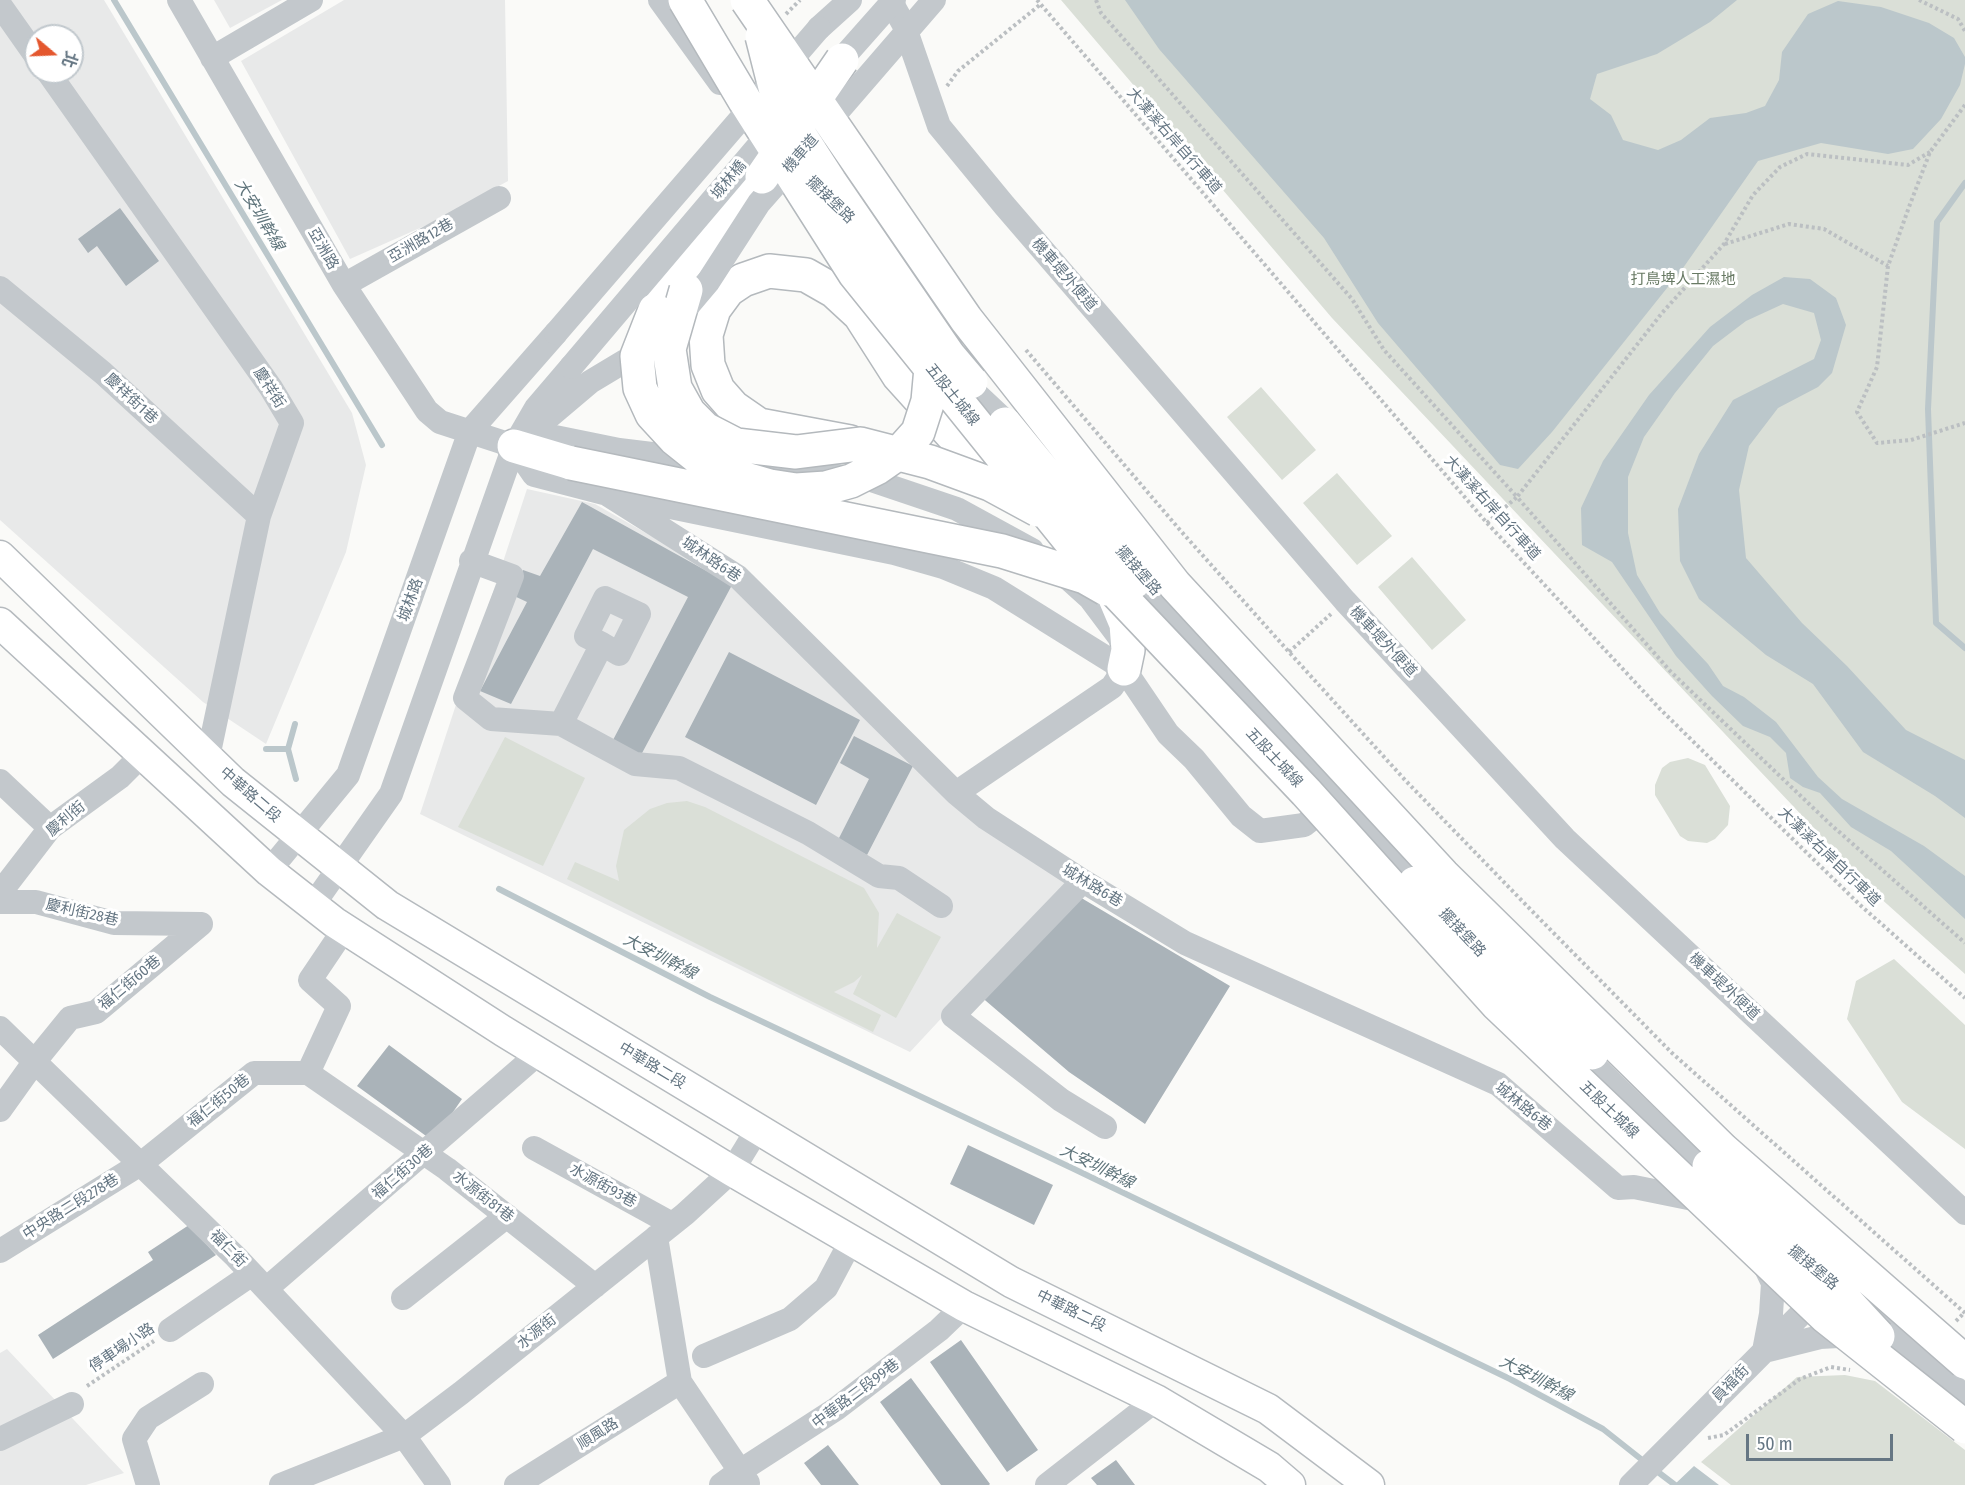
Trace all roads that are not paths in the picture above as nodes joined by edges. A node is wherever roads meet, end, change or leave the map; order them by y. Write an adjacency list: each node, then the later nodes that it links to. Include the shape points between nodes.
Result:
1 (179, 0): 15 (street, 亞洲路)
2 (311, 0): 15 (street)
3 (660, 0): 41 (street, 擺接堡路, via 832,239 954,373 1008,421)
4 (685, 0): 41 (highway, 五股土城線, bridge, via 855,274 1083,557)
5 (709, 0): 18 (highway, bridge, via 822,188 915,319 932,359 928,401 918,432 900,452 877,468 826,488 788,488 725,473 675,439 652,414 640,388 637,356 655,310 678,273)
6 (747, 0): 81 (highway, bridge, via 966,319 1175,585 1443,875 1680,1109)
7 (764, 0): 41 (highway, bridge, via 762,36 779,103 949,356)
8 (833, 0): 13 (street)
9 (850, 0): 13 (street, 城林橋)
10 (892, 0): 16 (street, 城林橋, bridge); 67 (street, 機車堤外便道, via 939,126 1346,601 1565,839)
11 (934, 0): 22 (street, 機車道, bridge, via 759,203 708,282)
12 (0, 5): 14 (street)
13 (819, 28): 23 (street, 城林橋, bridge)
14 (24, 39)
15 (212, 58): 20 (street, 亞洲路)
16 (842, 60): 18 (highway, bridge); 27 (street, 城林橋, bridge, via 773,128 536,408)
17 (56, 84): 29 (street, 慶祥街, via 271,388 291,423)
18 (762, 177): 26 (highway, bridge, via 686,290 669,349 675,388 689,413 705,429 736,445 796,452)
19 (499, 198): 20 (street, 亞洲路12巷)
20 (344, 285): 25 (street, 亞洲路, via 427,411 440,422)
21 (0, 288): 29 (street, 慶祥街1巷, via 103,372)
22 (680, 316)
23 (556, 333): 25 (street, 城林路)
24 (626, 361): 27 (street, via 590,382)
25 (471, 431): 27 (street, 亞洲路); 43 (street, 城林路, via 348,776)
26 (860, 444): 33 (highway, bridge, via 930,462 990,484 1059,521 1133,579); 35 (highway, via 759,425 733,407 718,390 708,365 706,335 714,309 728,290 769,271 806,275 834,291 860,315 898,375 974,459 1109,584 1126,624)
27 (514, 446): 28 (street, via 534,475); 31 (street); 33 (highway, bridge, via 571,463 1002,551 1085,578 1143,609); 35 (street, via 555,437 620,450 871,480 957,509 1041,555 1090,598)
28 (607, 494): 35 (street, via 894,553 942,567 994,588); 40 (street, 城林路6巷, via 738,577)
29 (259, 516): 38 (street, 慶祥街)
30 (0, 556): 38 (main road, 中華路二段)
31 (471, 561): 36 (street, via 512,576 465,698 491,719); 44 (street, via 391,794)
32 (0, 623): 37 (main road)
33 (1190, 642): 72 (highway, bridge, via 1383,852)
34 (602, 645): 36 (street)
35 (1126, 659): 40 (street, via 1112,687); 41 (street, via 1179,724 1194,759 1240,816 1260,831 1304,825)
36 (561, 724): 50 (street, via 635,764 679,768 808,833 879,876 899,878)
37 (142, 755): 42 (street, 慶利街, via 120,777); 45 (main road)
38 (208, 756): 43 (main road, 中華路二段)
39 (0, 780): 42 (street)
40 (956, 793): 46 (street, 城林路6巷, via 986,818)
41 (1321, 796): 60 (street, 擺接堡路); 89 (highway, 五股土城線, bridge, via 1497,1004 1826,1317)
42 (50, 828): 47 (street, 慶利街)
43 (300, 837): 44 (main road, 中華路二段); 45 (street, 城林路)
44 (340, 868): 49 (street); 59 (main road, 中華路二段, via 387,905)
45 (269, 871): 49 (main road)
46 (1083, 881): 58 (street, via 954,1016 1061,1101); 65 (street, 城林路6巷, via 1185,943 1498,1084 1618,1188)
47 (0, 893)
48 (0, 902): 51 (street, 慶利街28巷, via 36,902 114,923)
49 (313, 905): 52 (main road)
50 (941, 906)
51 (201, 924): 55 (street, 福仁街60巷, via 96,1012 69,1018)
52 (345, 928): 54 (main road); 56 (street, via 310,980 339,1006)
53 (0, 1028): 55 (street, 福仁街)
54 (539, 1053): 62 (street, 福仁街30巷); 64 (main road)
55 (34, 1061): 57 (street, 福仁街60巷); 63 (street, 福仁街)
56 (308, 1073): 62 (street, 水源街81巷); 63 (street, 福仁街50巷, via 254,1073)
57 (0, 1110)
58 (1105, 1127)
59 (757, 1130): 64 (street, 水源街); 99 (main road, 中華路二段, via 1011,1282 1268,1409)
60 (1674, 1143): 65 (street); 66 (street, 擺接堡路)
61 (534, 1148): 69 (street, 水源街93巷)
62 (425, 1154): 68 (street, 水源街81巷); 73 (street, 福仁街30巷)
63 (142, 1163): 71 (street, 中央路二段278巷); 73 (street, 福仁街)
64 (732, 1171): 69 (street, 水源街); 70 (main road)
65 (1634, 1187): 66 (street, 城林路6巷)
66 (1745, 1211): 72 (street, 擺接堡路); 79 (street, via 1773,1283)
67 (1965, 1213)
68 (507, 1216): 74 (street, 水源街81巷); 75 (street)
69 (664, 1231): 74 (street, 水源街); 82 (street)
70 (851, 1240): 76 (main road); 80 (street, via 826,1288 790,1319)
71 (0, 1251)
72 (1824, 1277): 78 (street, 擺接堡路); 79 (street, 員福街); 83 (highway, bridge); 88 (highway, bridge, via 1868,1327 1925,1377)
73 (259, 1282): 77 (street, 福仁街30巷); 90 (street, 福仁街)
74 (595, 1286): 90 (street, 水源街)
75 (403, 1298)
76 (964, 1306): 87 (main road); 92 (street, 中華路二段99巷, via 939,1330 836,1409)
77 (170, 1330)
78 (1895, 1339): 79 (street, via 1869,1334 1820,1337); 86 (street, 擺接堡路)
79 (1764, 1351): 100 (street, 員福街)
80 (704, 1356)
81 (1965, 1362)
82 (680, 1382): 92 (street); 96 (street, 順風路)
83 (1965, 1382)
84 (202, 1384): 93 (street, via 148,1418 134,1439)
85 (80, 1395): 91 (street)
86 (1965, 1396)
87 (1156, 1400): 97 (street); 98 (main road, via 1269,1467)
88 (1965, 1420)
89 (1965, 1427)
90 (404, 1436): 94 (street, 水源街); 95 (street, 福仁街)
91 (0, 1439)
92 (737, 1480)
93 (148, 1485)
94 (281, 1485)
95 (439, 1485)
96 (516, 1485)
97 (1047, 1485)
98 (1290, 1485)
99 (1369, 1485)
100 (1631, 1485)

